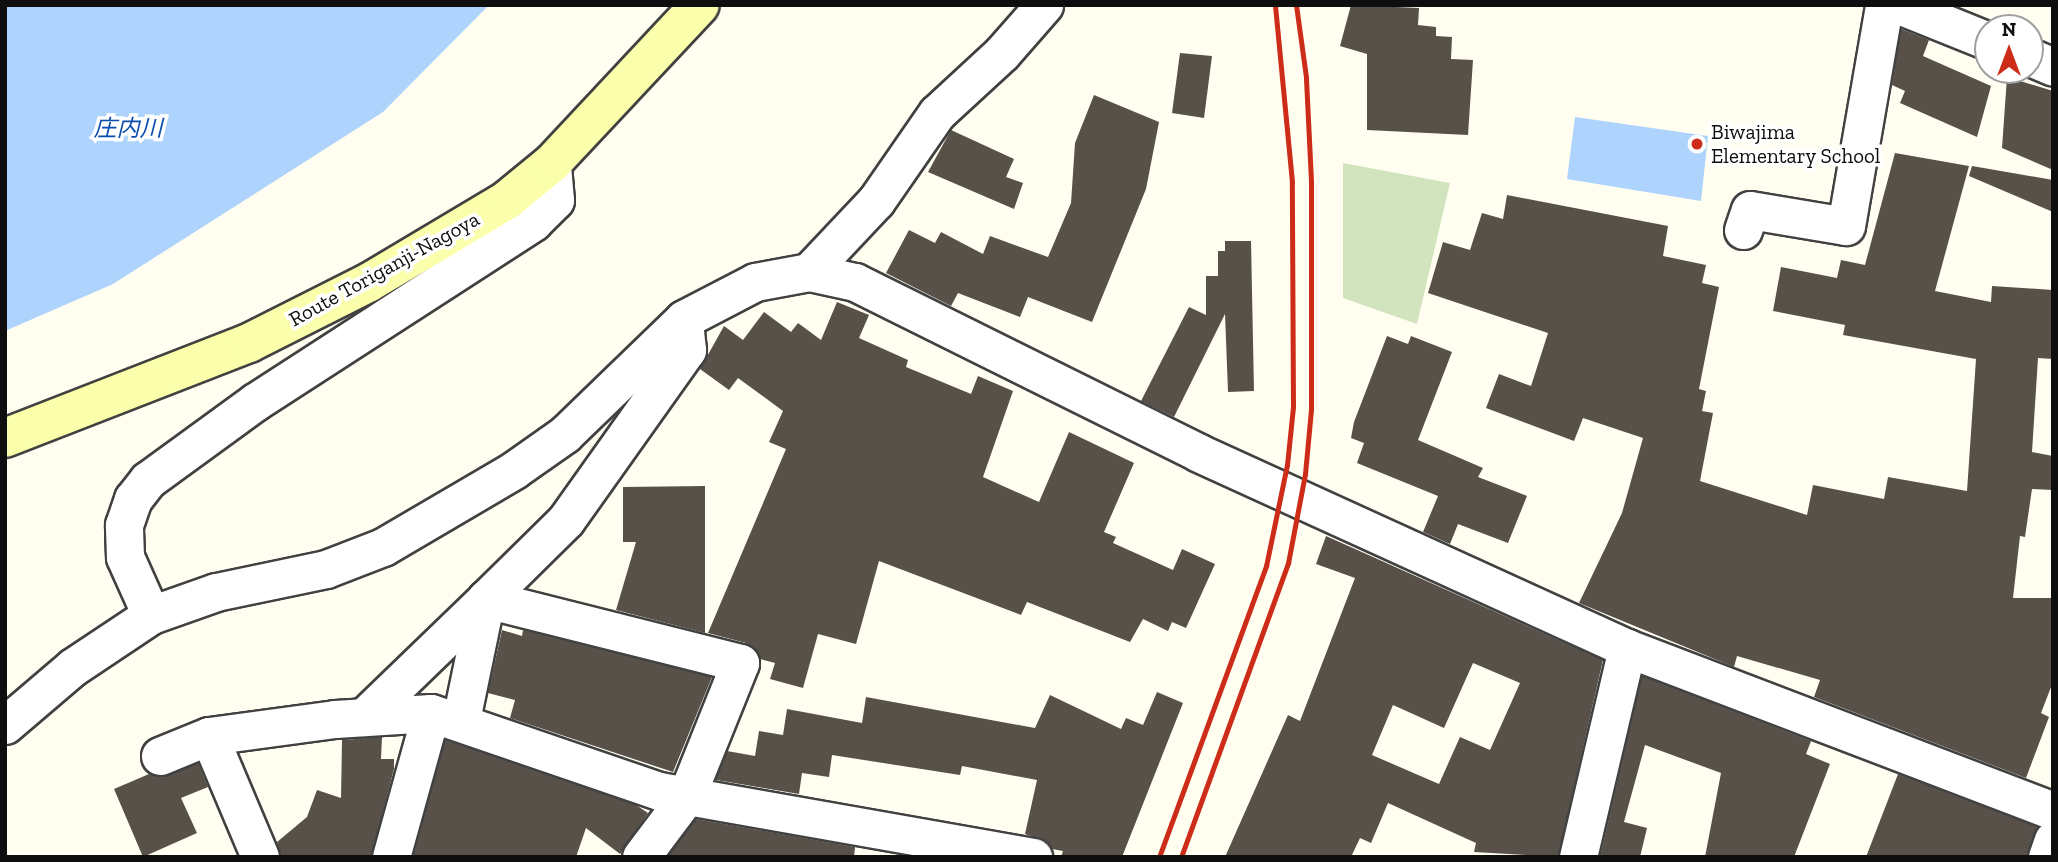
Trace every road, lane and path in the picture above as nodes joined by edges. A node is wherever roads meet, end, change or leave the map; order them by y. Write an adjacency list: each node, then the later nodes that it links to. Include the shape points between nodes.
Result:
1 (700, 5): 6 (main road, Route Toriganji-Nagoya)
2 (1044, 5): 8 (street, via 1002,53 937,113 876,201)
3 (1884, 5): 7 (street, via 1846,226 1750,210)
4 (1899, 5): 5 (street)
5 (1974, 35)
6 (552, 163): 10 (main road, Route Toriganji-Nagoya, via 506,200 321,307 249,343); 12 (street, via 555,200 533,222 245,408 148,480 133,499 124,524 125,557)
7 (1743, 230)
8 (808, 272): 9 (street, via 754,282); 13 (street, via 855,282 1199,453)
9 (684, 319): 11 (street, via 687,350 566,520); 12 (street, via 565,434 514,470 383,547 326,569 216,592)
10 (5, 438)
11 (486, 599): 14 (street); 15 (street); 19 (street, via 740,663)
12 (151, 615): 16 (street, via 73,667)
13 (1627, 649): 20 (street); 26 (street)
14 (364, 717): 15 (street); 17 (street)
15 (446, 717): 19 (street); 23 (street)
16 (5, 725)
17 (209, 736): 18 (street); 22 (street)
18 (160, 756)
19 (686, 797): 24 (street); 25 (street)
20 (2053, 811)
21 (2053, 841): 27 (street)
22 (260, 857)
23 (391, 857)
24 (641, 857)
25 (1033, 857)
26 (1577, 857)
27 (2047, 857)

